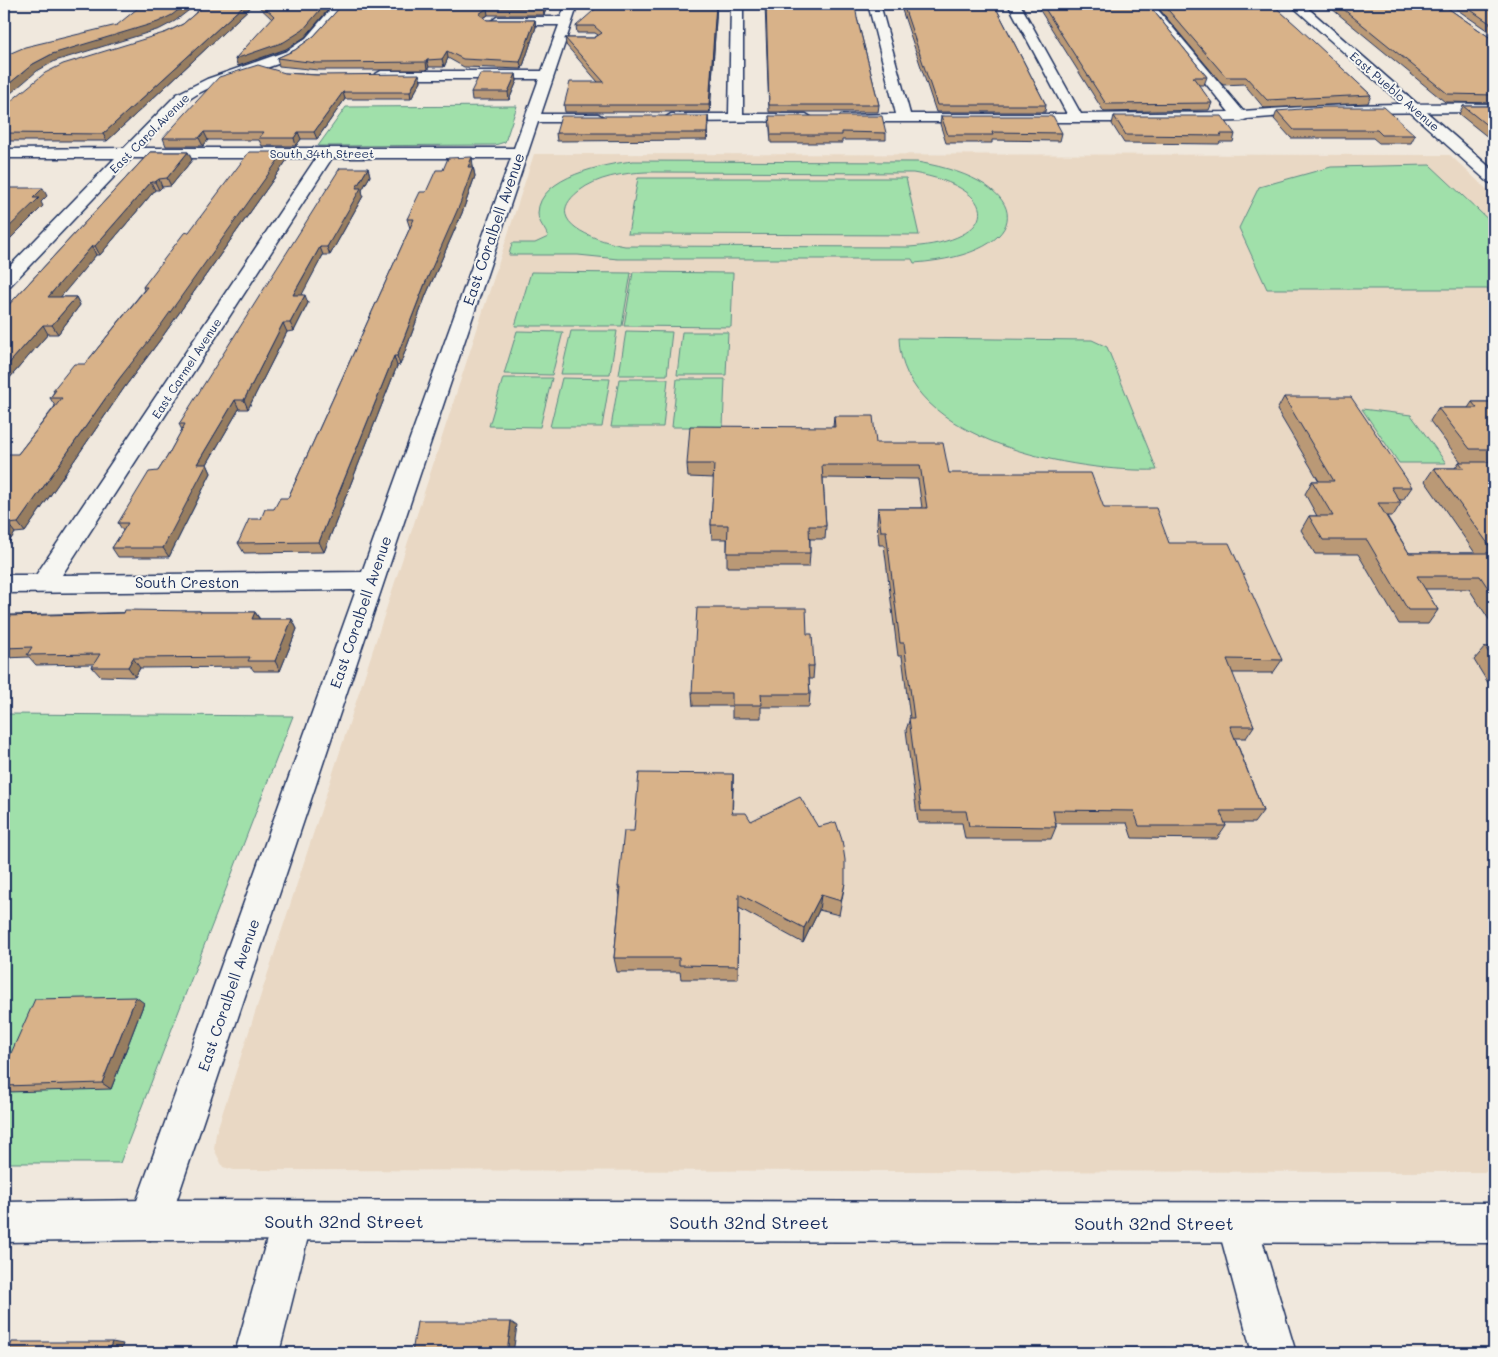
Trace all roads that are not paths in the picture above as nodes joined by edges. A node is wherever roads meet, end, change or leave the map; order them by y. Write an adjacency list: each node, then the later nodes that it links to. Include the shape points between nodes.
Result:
1 (341, 4): 9 (street, East Carol Avenue, via 308,44 288,56)
2 (737, 4): 20 (street)
3 (874, 4): 21 (street)
4 (1014, 4): 15 (street)
5 (1147, 4): 16 (street)
6 (1296, 4): 13 (street, East Pueblo Avenue)
7 (488, 21): 8 (street)
8 (569, 26): 11 (street, East Coralbell Avenue)
9 (259, 66): 10 (street); 23 (street, East Carol Avenue, via 199,85 182,97)
10 (281, 72)
11 (547, 75): 12 (street); 17 (street, East Coralbell Avenue)
12 (364, 76)
13 (1414, 107): 14 (street); 16 (street, via 1321,109); 26 (street, East Pueblo Avenue)
14 (1494, 108)
15 (1076, 117): 16 (street); 21 (street)
16 (1241, 117)
17 (532, 118): 18 (street); 25 (street, East Coralbell Avenue)
18 (610, 118)
19 (659, 118): 20 (street)
20 (736, 118): 21 (street)
21 (904, 118)
22 (4, 153): 23 (street, South 34th Street)
23 (128, 153): 24 (street, South 34th Street); 27 (street, East Carol Avenue)
24 (327, 153): 25 (street, South 34th Street); 29 (street, East Carmel Avenue)
25 (520, 153): 28 (street, East Coralbell Avenue)
26 (1494, 179)
27 (4, 282)
28 (370, 581): 29 (street, South Creston); 31 (street, East Coralbell Avenue)
29 (44, 583): 30 (street, South Creston)
30 (4, 584)
31 (150, 1220): 32 (street, South 32nd Street); 33 (street, South 32nd Street)
32 (292, 1221): 34 (street, South 32nd Street); 36 (street)
33 (4, 1222)
34 (1237, 1223): 35 (street, South 32nd Street); 37 (street)
35 (1494, 1223)
36 (258, 1353)
37 (1274, 1353)

